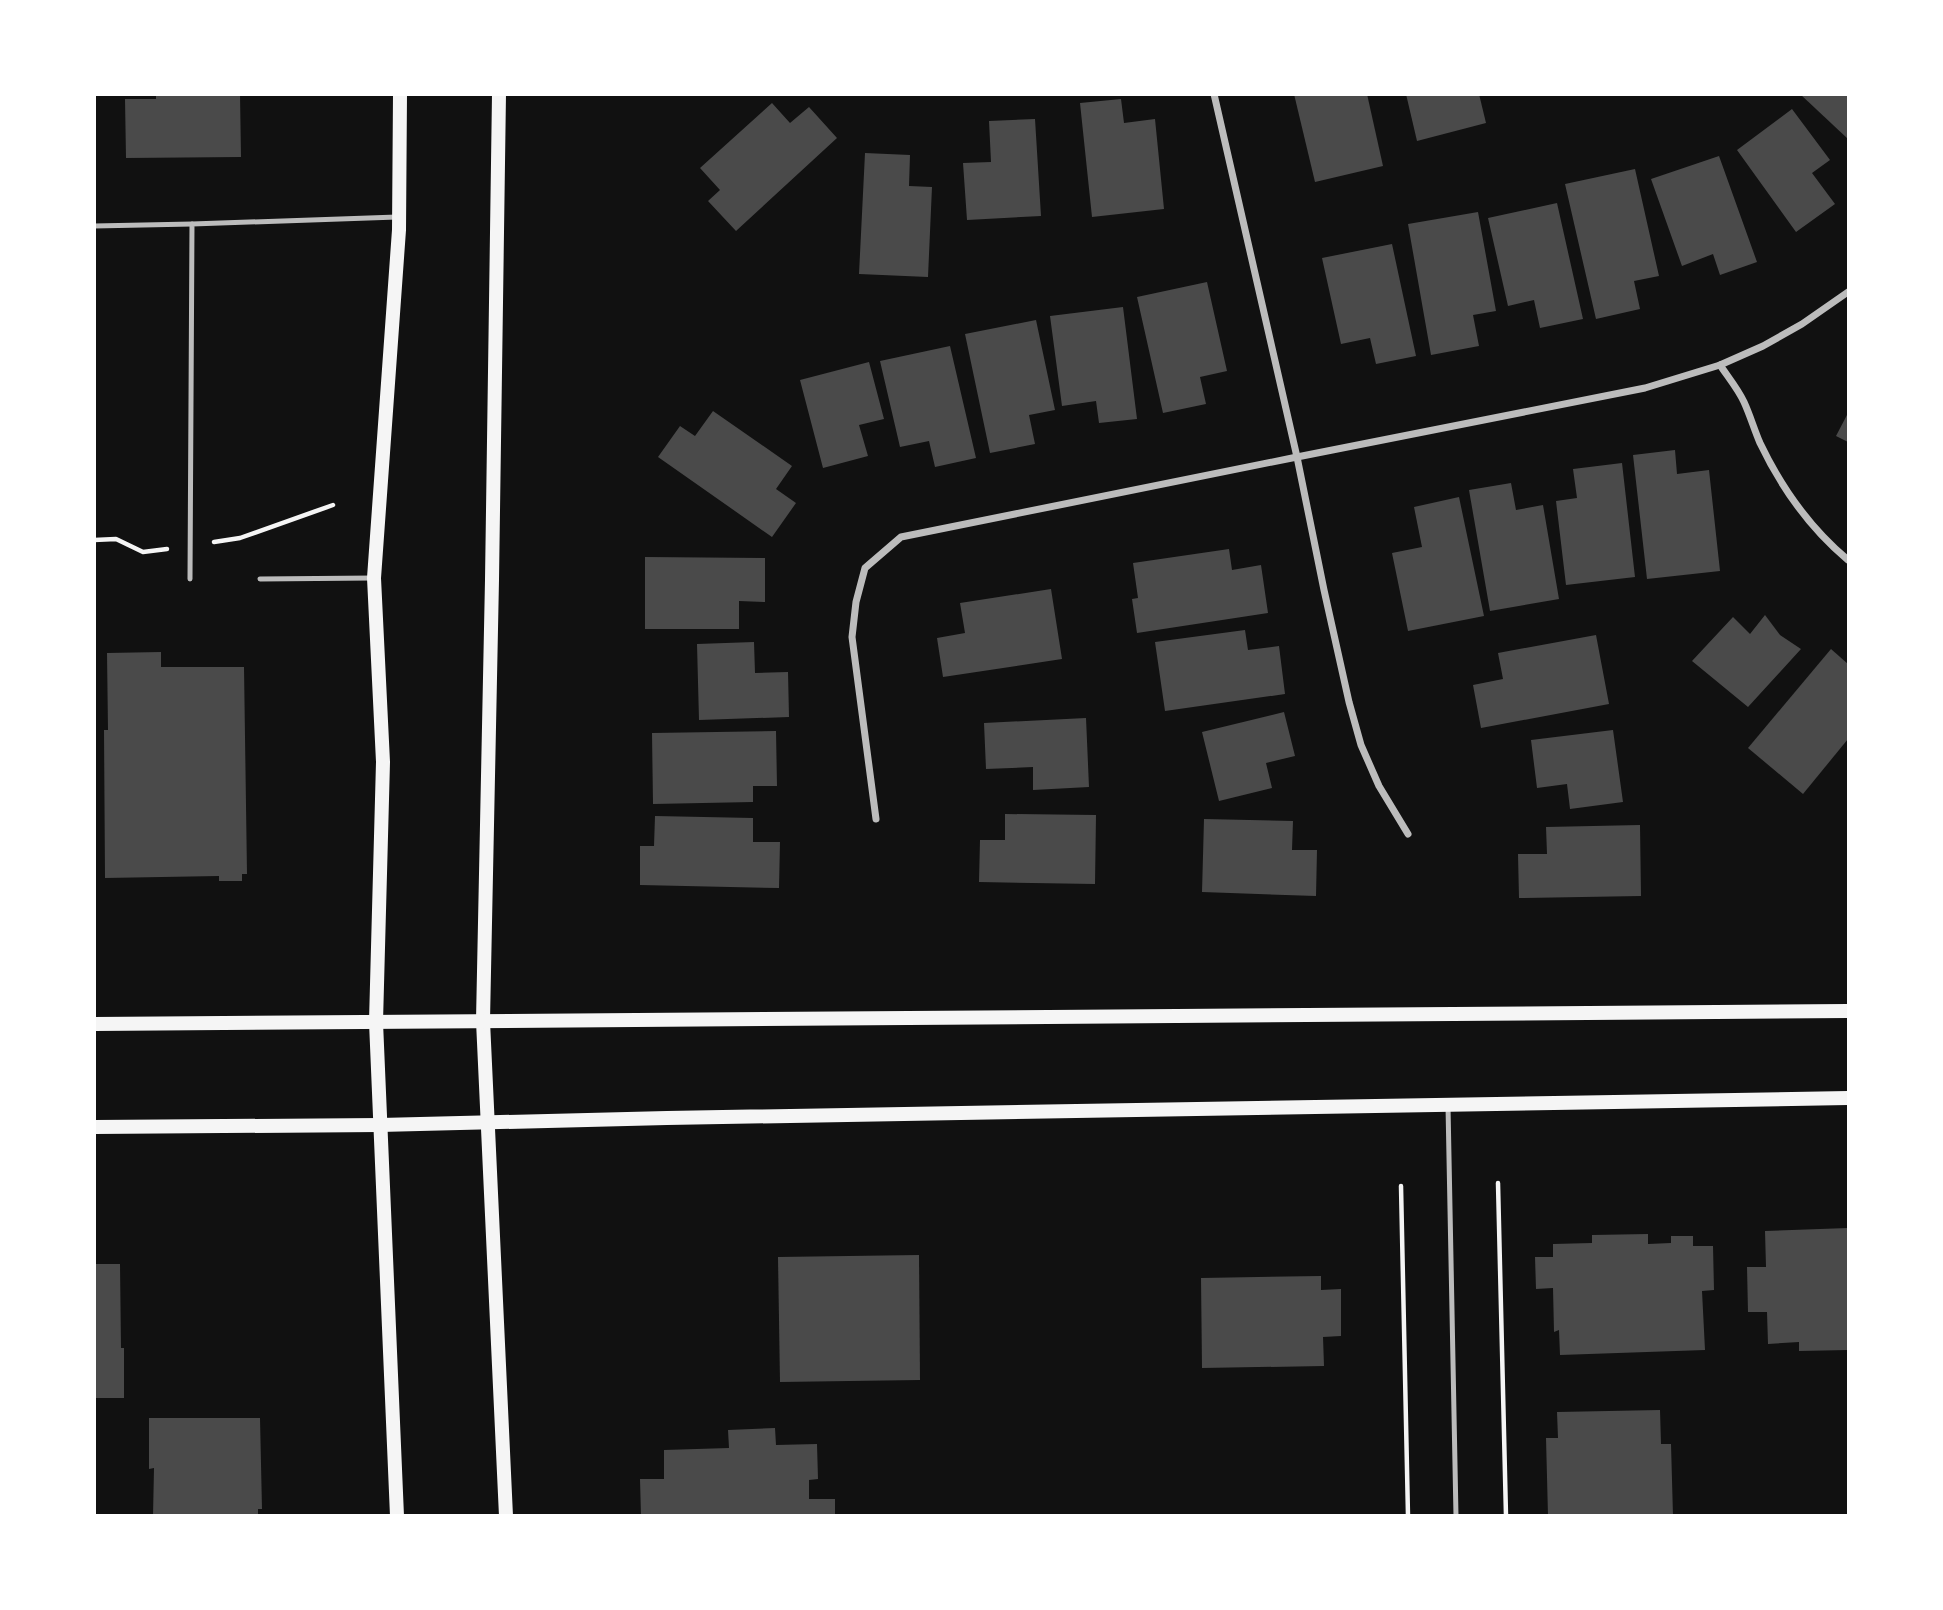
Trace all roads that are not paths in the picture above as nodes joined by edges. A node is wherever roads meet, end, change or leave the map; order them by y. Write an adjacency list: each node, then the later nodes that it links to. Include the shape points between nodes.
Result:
1 (400, 94): 4 (main road)
2 (499, 94): 17 (main road)
3 (1214, 94): 9 (street)
4 (399, 217): 5 (lane); 11 (main road)
5 (192, 224): 6 (lane); 12 (lane)
6 (94, 226)
7 (1849, 292): 8 (street, via 1802,324)
8 (1720, 365): 9 (street, via 1645,388); 10 (street, via 1743,401 1781,481 1807,518)
9 (1297, 457): 14 (street, via 901,537 865,568 852,638); 15 (street, via 1361,745)
10 (1849, 560)
11 (374, 578): 13 (lane); 18 (main road, via 383,762)
12 (190, 579)
13 (260, 579)
14 (876, 819)
15 (1408, 834)
16 (1849, 1011): 17 (main road)
17 (483, 1021): 18 (main road); 22 (main road)
18 (376, 1022): 19 (main road); 23 (main road)
19 (94, 1024)
20 (1849, 1098): 21 (main road)
21 (1448, 1105): 22 (main road); 27 (lane)
22 (486, 1121): 23 (main road); 26 (main road)
23 (380, 1125): 24 (main road); 25 (main road)
24 (94, 1127)
25 (397, 1516)
26 (506, 1516)
27 (1456, 1516)

